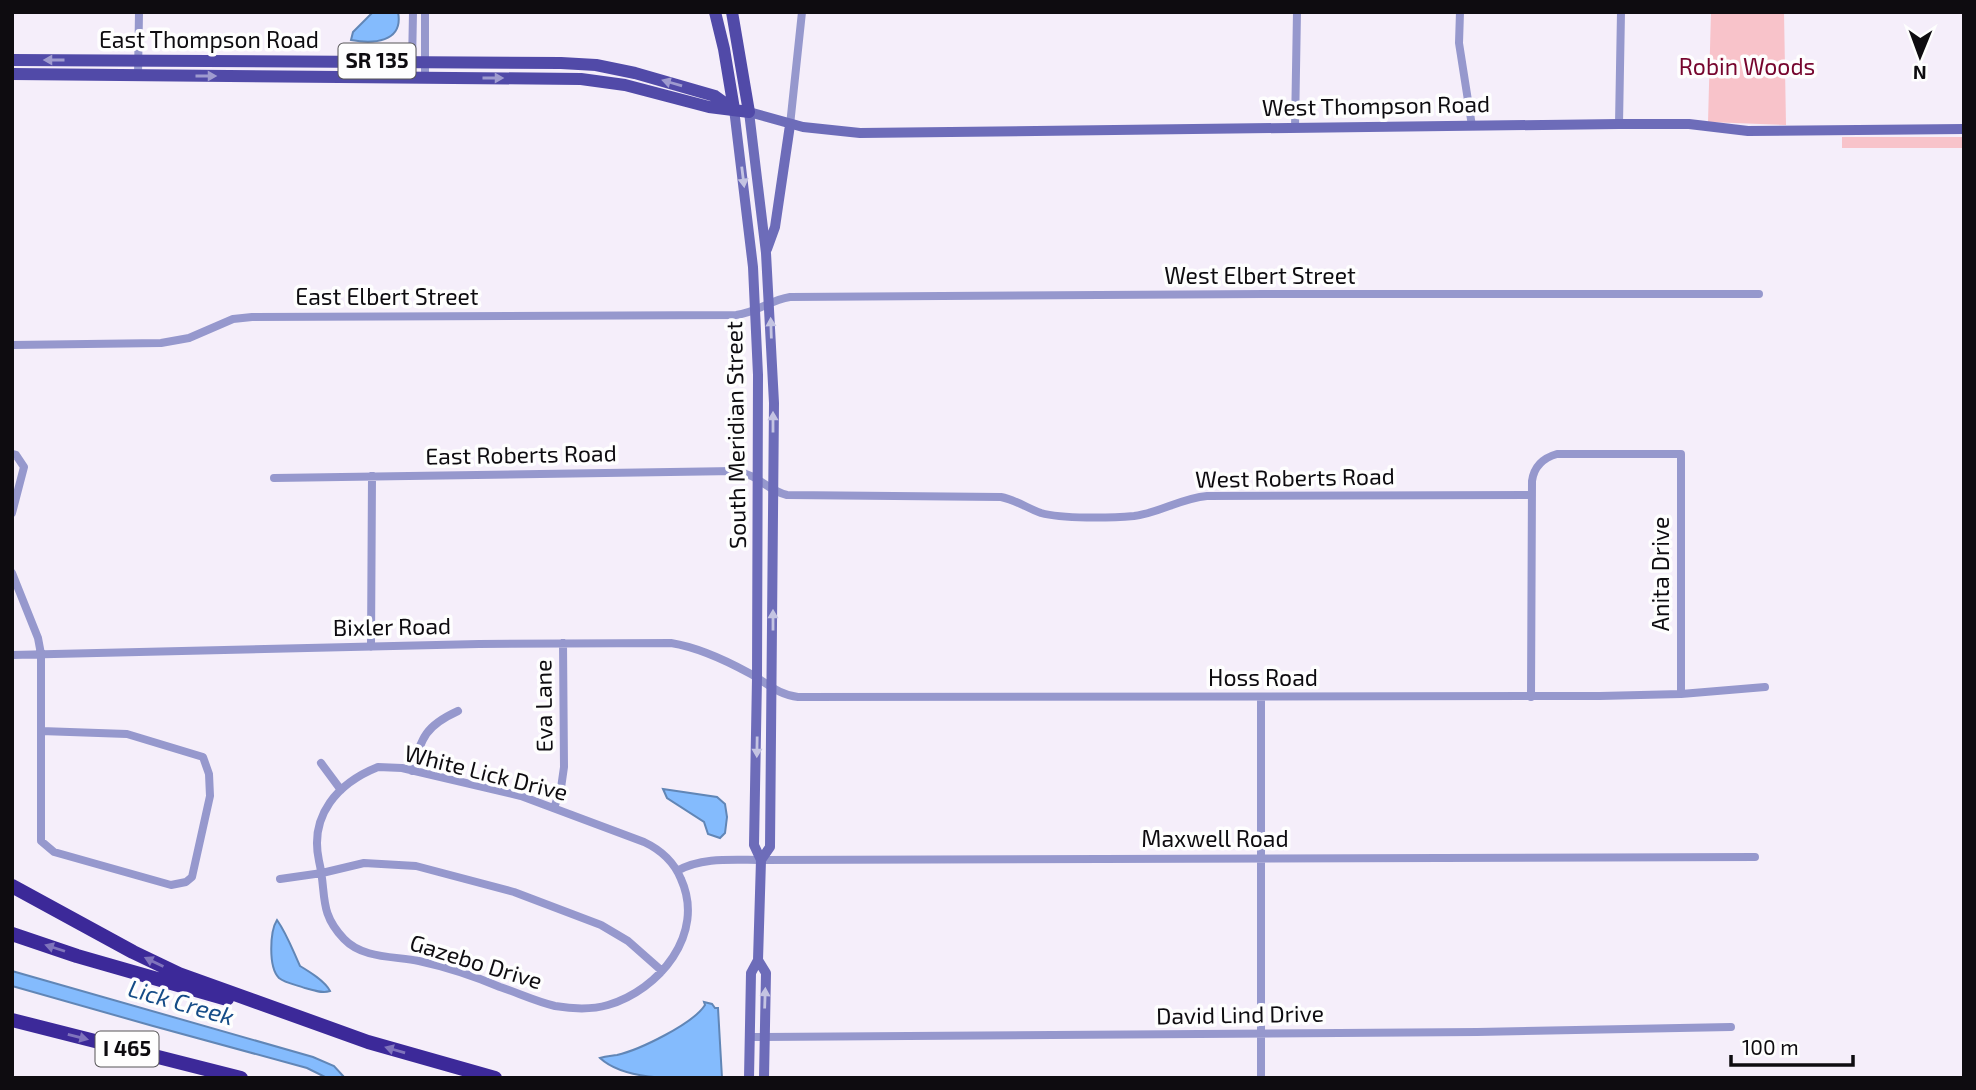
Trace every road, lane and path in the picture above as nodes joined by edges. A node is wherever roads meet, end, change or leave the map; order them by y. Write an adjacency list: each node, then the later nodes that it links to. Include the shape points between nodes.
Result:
1 (139, 12): 11 (street)
2 (413, 12): 12 (street)
3 (425, 12): 12 (street)
4 (715, 12): 17 (main road, South Meridian Street)
5 (732, 12): 18 (main road, South Meridian Street)
6 (802, 12): 20 (street, South Meridian Street)
7 (1297, 12): 22 (street)
8 (1460, 12): 21 (street, via 1459,43)
9 (1621, 12): 19 (street)
10 (12, 60): 11 (main road, East Thompson Road / SR 135, one-way to 10)
11 (138, 61): 12 (main road, East Thompson Road / SR 135); 14 (street)
12 (418, 62): 15 (street); 16 (street); 17 (main road, East Thompson Road / SR 135, one-way to 12, via 715,96 596,65)
13 (12, 74): 14 (main road, East Thompson Road / SR 135)
14 (138, 76): 15 (main road, East Thompson Road / SR 135, one-way to 15)
15 (411, 78): 16 (main road, East Thompson Road / SR 135)
16 (425, 78): 17 (main road, East Thompson Road / SR 135, one-way to 17, via 598,80)
17 (734, 109): 18 (main road, East Thompson Road / SR 135); 26 (main road, South Meridian Street, one-way to 26)
18 (749, 112): 20 (main road, East Thompson Road); 24 (main road, South Meridian Street)
19 (1619, 124): 21 (main road, West Thompson Road); 23 (main road, West Thompson Road, via 1689,124 1748,131)
20 (790, 125): 22 (main road, West Thompson Road, via 860,133); 24 (main road, South Meridian Street, via 775,228)
21 (1472, 126): 22 (main road, West Thompson Road)
22 (1295, 128)
23 (1964, 129)
24 (766, 253): 26 (main road, South Meridian Street)
25 (1759, 294): 26 (street, West Elbert Street, via 803,296)
26 (763, 306): 27 (street, East Elbert Street, via 736,316 253,317 229,320 189,338 161,343); 31 (main road, South Meridian Street, via 758,375); 31 (main road, South Meridian Street, one-way to 26, via 774,403)
27 (12, 345)
28 (12, 454): 33 (street, via 24,467)
29 (372, 476): 30 (street, East Roberts Road); 31 (street, East Roberts Road, via 735,471); 36 (street)
30 (274, 478)
31 (766, 484): 32 (street, West Roberts Road, via 787,495 1001,498 1059,516 1142,515 1207,496); 39 (main road, South Meridian Street, one-way to 31); 39 (main road, South Meridian Street)
32 (1532, 495): 41 (street, Anita Drive, via 1535,469 1554,454 1681,454); 42 (street)
33 (12, 513)
34 (12, 573): 37 (street)
35 (563, 643): 36 (street, Bixler Road); 39 (street, Bixler Road, via 679,644); 49 (street, Eva Lane, via 564,767)
36 (371, 647): 37 (street, Bixler Road)
37 (41, 654): 38 (street, Bixler Road); 45 (street)
38 (12, 655)
39 (765, 683): 43 (street, Hoss Road, via 784,695 798,697); 52 (main road, South Meridian Street, one-way to 52, via 754,845); 52 (main road, South Meridian Street, via 769,847)
40 (1765, 687): 41 (street, Hoss Road)
41 (1681, 694): 42 (street, Hoss Road)
42 (1531, 697): 43 (street, Hoss Road)
43 (1261, 698): 51 (street)
44 (458, 711): 47 (street, via 428,730)
45 (41, 731): 45 (street, via 41,841 54,852 171,885 186,882 210,796 203,757 127,734)
46 (321, 764): 48 (street)
47 (412, 771): 48 (street, White Lick Drive, via 378,767); 49 (street, White Lick Drive)
48 (341, 789): 54 (street, White Lick Drive, via 320,820 316,848)
49 (554, 808): 53 (street, White Lick Drive, via 648,844)
50 (1755, 857): 51 (street, Maxwell Road)
51 (1261, 858): 52 (street, Maxwell Road); 63 (street)
52 (761, 860): 53 (street, Maxwell Road, via 708,860); 58 (main road, South Meridian Street)
53 (677, 871): 59 (street, White Lick Drive, via 686,892 688,918 680,943)
54 (322, 873): 55 (street); 59 (street, via 387,863 495,886 616,932); 59 (street, Gazebo Drive, via 330,921 346,942 363,952 455,971 568,1008 620,1001)
55 (280, 879)
56 (12, 886): 62 (highway, one-way to 56, via 166,968)
57 (12, 934): 62 (highway, one-way to 57)
58 (758, 960): 64 (main road, South Meridian Street, via 751,973); 65 (main road, South Meridian Street, one-way to 58, via 766,973)
59 (662, 971)
60 (12, 1020): 66 (highway, I 465, one-way to 66)
61 (1731, 1027): 63 (street, David Lind Drive)
62 (332, 1029): 67 (highway, one-way to 62)
63 (1261, 1034): 65 (street, David Lind Drive); 70 (street)
64 (749, 1037): 65 (street, David Lind Drive); 68 (main road, South Meridian Street)
65 (764, 1037): 69 (main road, South Meridian Street)
66 (242, 1078)
67 (495, 1078)
68 (748, 1078)
69 (764, 1078)
70 (1261, 1078)

